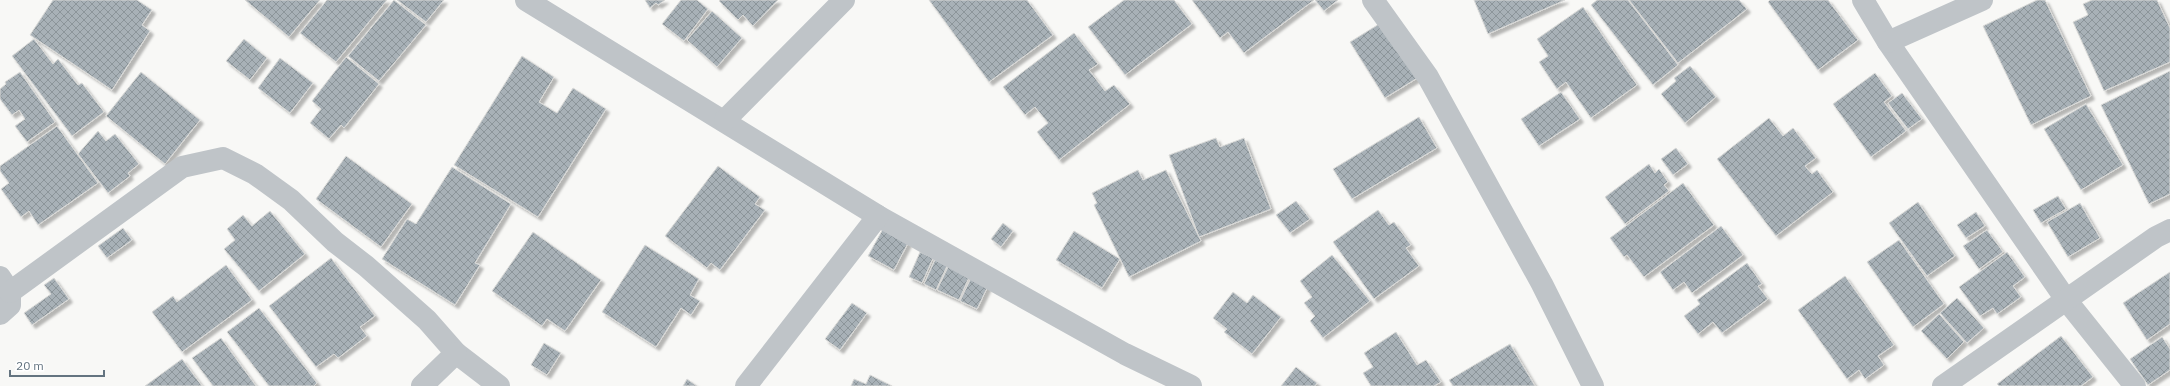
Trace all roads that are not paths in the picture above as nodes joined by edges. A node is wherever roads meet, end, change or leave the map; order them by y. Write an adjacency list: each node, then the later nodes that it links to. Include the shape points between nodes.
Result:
1 (526, 0): 7 (street)
2 (844, 0): 7 (street)
3 (1373, 0): 18 (street, via 1428,77 1542,284)
4 (1863, 0): 6 (street)
5 (1982, 0): 6 (street)
6 (1888, 42): 11 (street)
7 (725, 120): 8 (street)
8 (878, 216): 16 (street); 17 (street, via 1125,354)
9 (2170, 230): 11 (street, via 2156,237)
10 (5, 284): 12 (street, via 10,305); 13 (street, via 182,167 222,158 255,174 291,200 335,242 427,320)
11 (2067, 301): 19 (street); 20 (street)
12 (0, 314)
13 (456, 353): 14 (street); 15 (street)
14 (422, 386)
15 (500, 386)
16 (746, 386)
17 (1191, 386)
18 (1594, 386)
19 (1943, 386)
20 (2135, 386)

